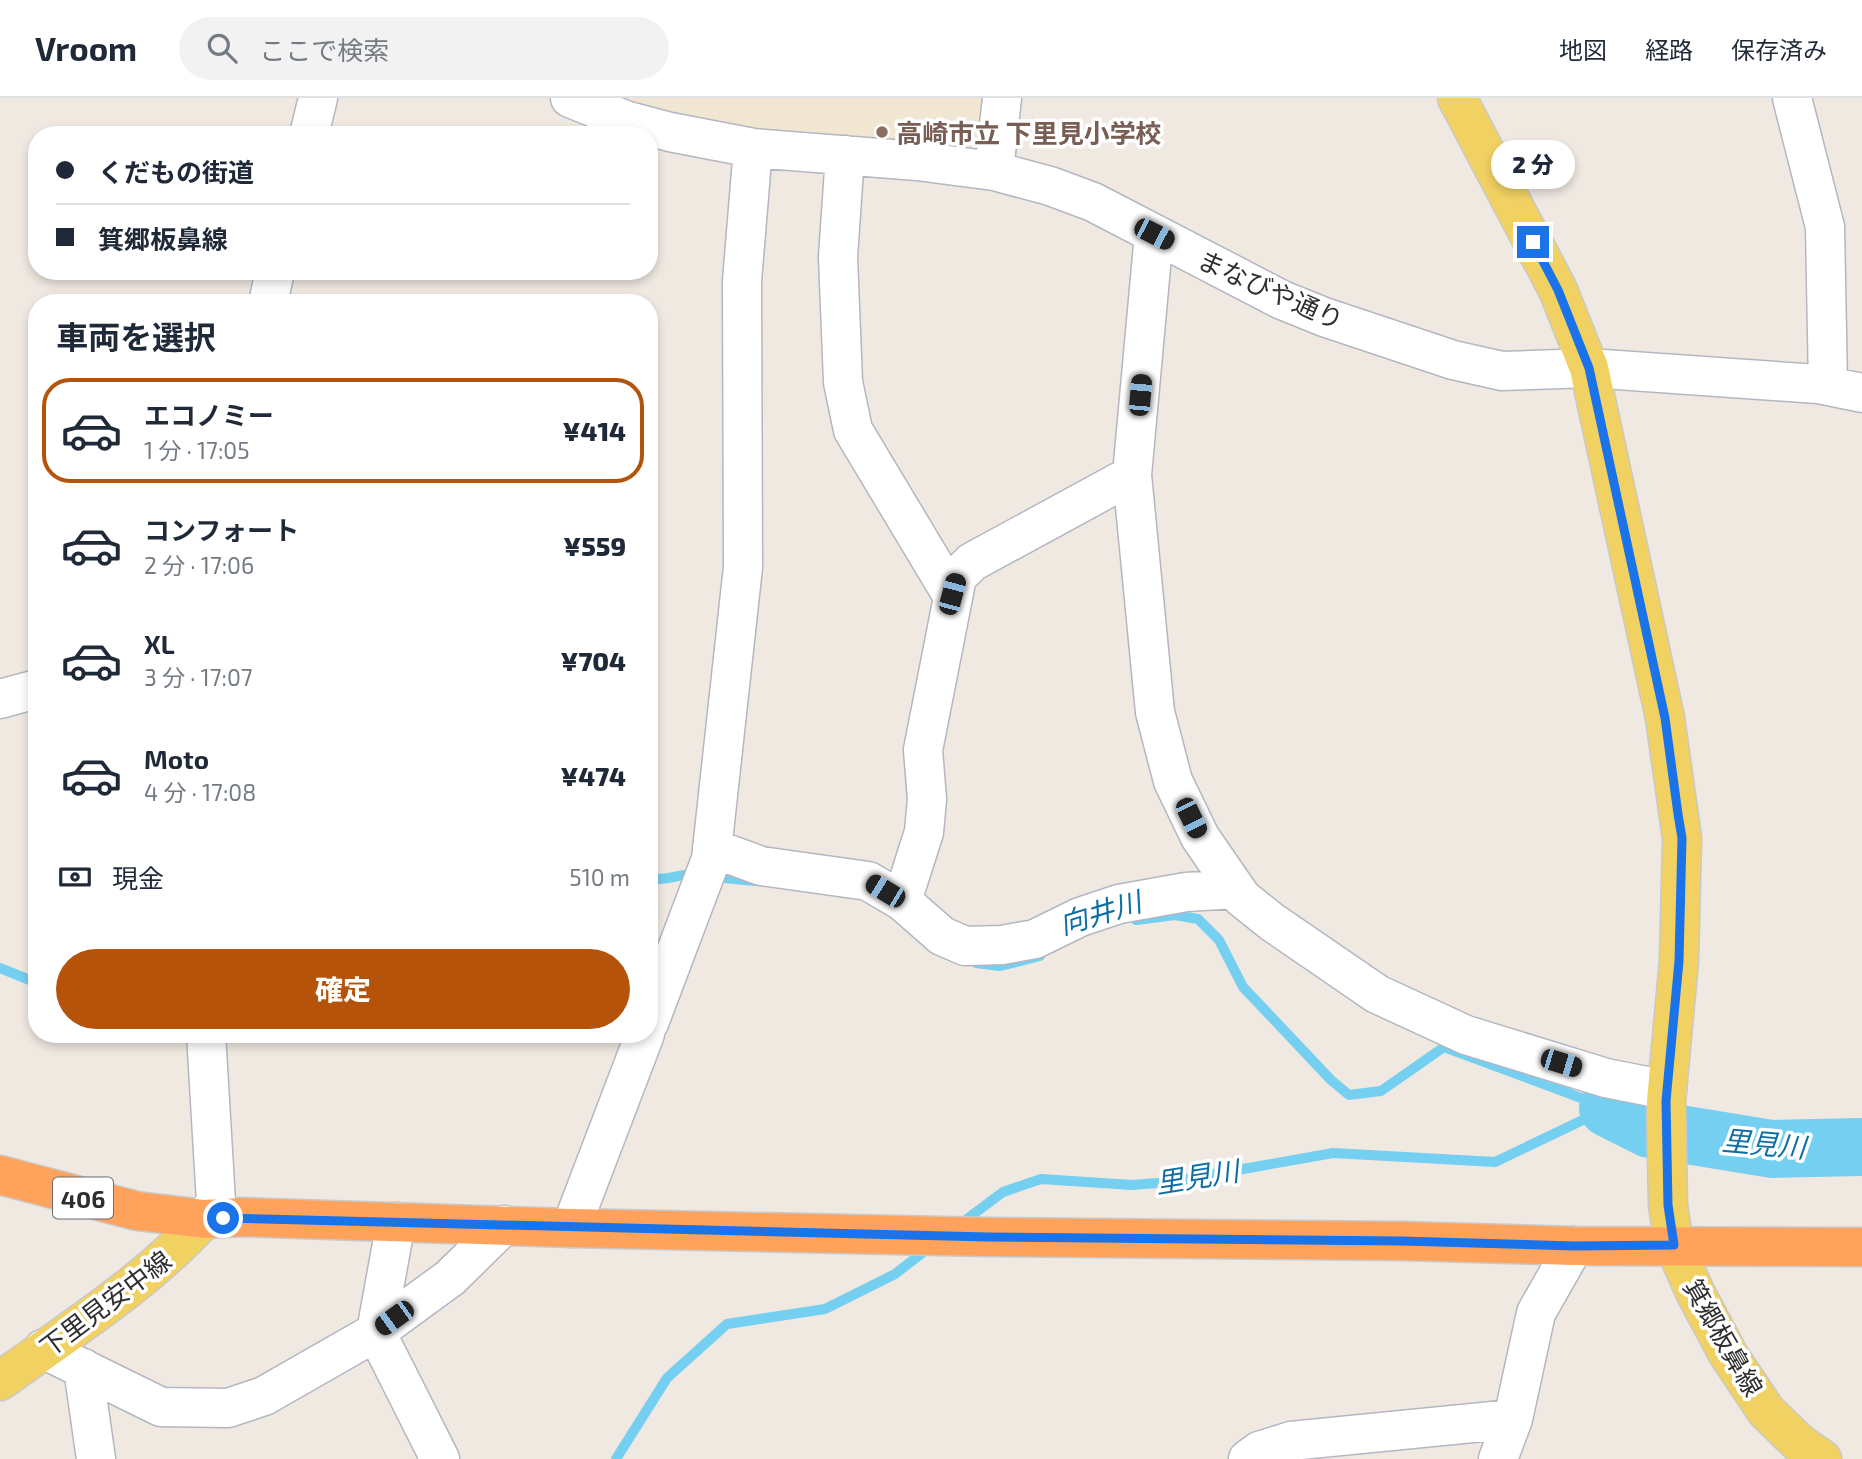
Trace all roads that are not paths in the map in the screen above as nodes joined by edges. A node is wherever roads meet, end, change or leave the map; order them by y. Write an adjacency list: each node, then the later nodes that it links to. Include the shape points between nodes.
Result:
1 (318, 98): 6 (street)
2 (570, 98): 7 (street, まなびや通り)
3 (1002, 98): 11 (street)
4 (1457, 98): 13 (main road, 箕郷板鼻線, via 1558,290)
5 (1792, 98): 14 (street, via 1825,227)
6 (311, 126)
7 (648, 126)
8 (658, 129): 9 (street, まなびや通り)
9 (753, 148): 10 (street, まなびや通り); 19 (street, via 742,281 743,567)
10 (845, 155): 11 (street, まなびや通り); 16 (street, via 838,257 843,382 853,430)
11 (994, 171): 12 (street, まなびや通り, via 1093,202)
12 (1154, 234): 13 (street, まなびや通り, via 1282,300 1453,360 1502,371); 15 (street)
13 (1589, 368): 14 (street, まなびや通り); 25 (main road, 箕郷板鼻線, via 1665,718 1682,838 1679,961)
14 (1845, 390)
15 (1132, 475): 16 (street, via 972,562 957,576); 20 (street, via 1155,712 1173,781 1200,837)
16 (952, 594): 21 (street, via 923,750 928,799 924,832)
17 (28, 691): 18 (street)
18 (0, 699)
19 (712, 848): 21 (street, via 761,866 869,881); 22 (street)
20 (1236, 889): 21 (street, via 1119,904 1035,939 1002,946 965,946 942,936); 25 (street, via 1272,922 1377,994 1466,1035)
21 (902, 901)
22 (658, 1000)
23 (207, 1043): 27 (street, via 216,1202)
24 (642, 1043): 30 (street)
25 (1666, 1096): 31 (main road, 箕郷板鼻線, via 1668,1205)
26 (0, 1175): 27 (highway, 406, via 137,1211)
27 (204, 1219): 28 (highway, 406); 35 (main road, 下里見安中線, via 151,1270)
28 (396, 1222): 29 (highway, 406); 34 (street)
29 (504, 1225): 30 (highway, 406); 34 (street, via 450,1278)
30 (571, 1228): 32 (highway, 406)
31 (1674, 1245): 32 (highway, 406); 33 (highway, 406); 43 (main road, 箕郷板鼻線, via 1728,1354 1766,1411)
32 (1574, 1246): 38 (street, via 1536,1312)
33 (1862, 1247)
34 (376, 1332): 36 (street, via 264,1395 228,1408 161,1407); 40 (street)
35 (43, 1349): 36 (street); 37 (main road, 下里見安中線)
36 (83, 1368): 39 (street)
37 (0, 1381)
38 (1513, 1419): 41 (street, via 1290,1441); 42 (street)
39 (96, 1459)
40 (440, 1459)
41 (1248, 1459)
42 (1498, 1459)
43 (1822, 1459)

